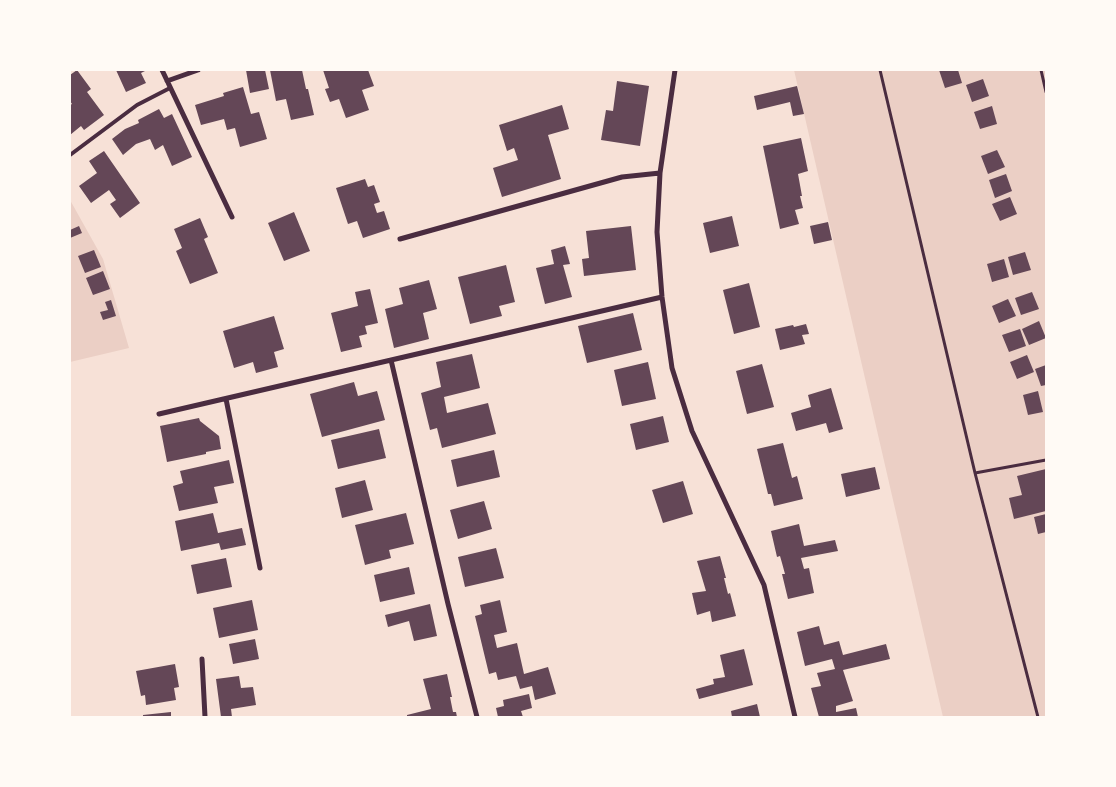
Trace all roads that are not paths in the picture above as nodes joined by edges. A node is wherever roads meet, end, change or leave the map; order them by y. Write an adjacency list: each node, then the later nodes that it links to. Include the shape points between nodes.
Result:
1 (162, 70): 4 (street)
2 (198, 70): 4 (street)
3 (675, 70): 7 (street)
4 (167, 81): 5 (street)
5 (170, 88): 6 (lane, via 137,106); 8 (street)
6 (70, 155)
7 (660, 173): 9 (street, via 622,177); 10 (street, via 657,232)
8 (232, 217)
9 (400, 239)
10 (662, 297): 11 (street); 18 (street, via 672,368 692,431 764,585)
11 (390, 360): 12 (street); 17 (street)
12 (226, 399): 13 (street); 14 (street)
13 (159, 414)
14 (260, 568)
15 (202, 658): 16 (street)
16 (205, 717)
17 (477, 717)
18 (795, 717)

